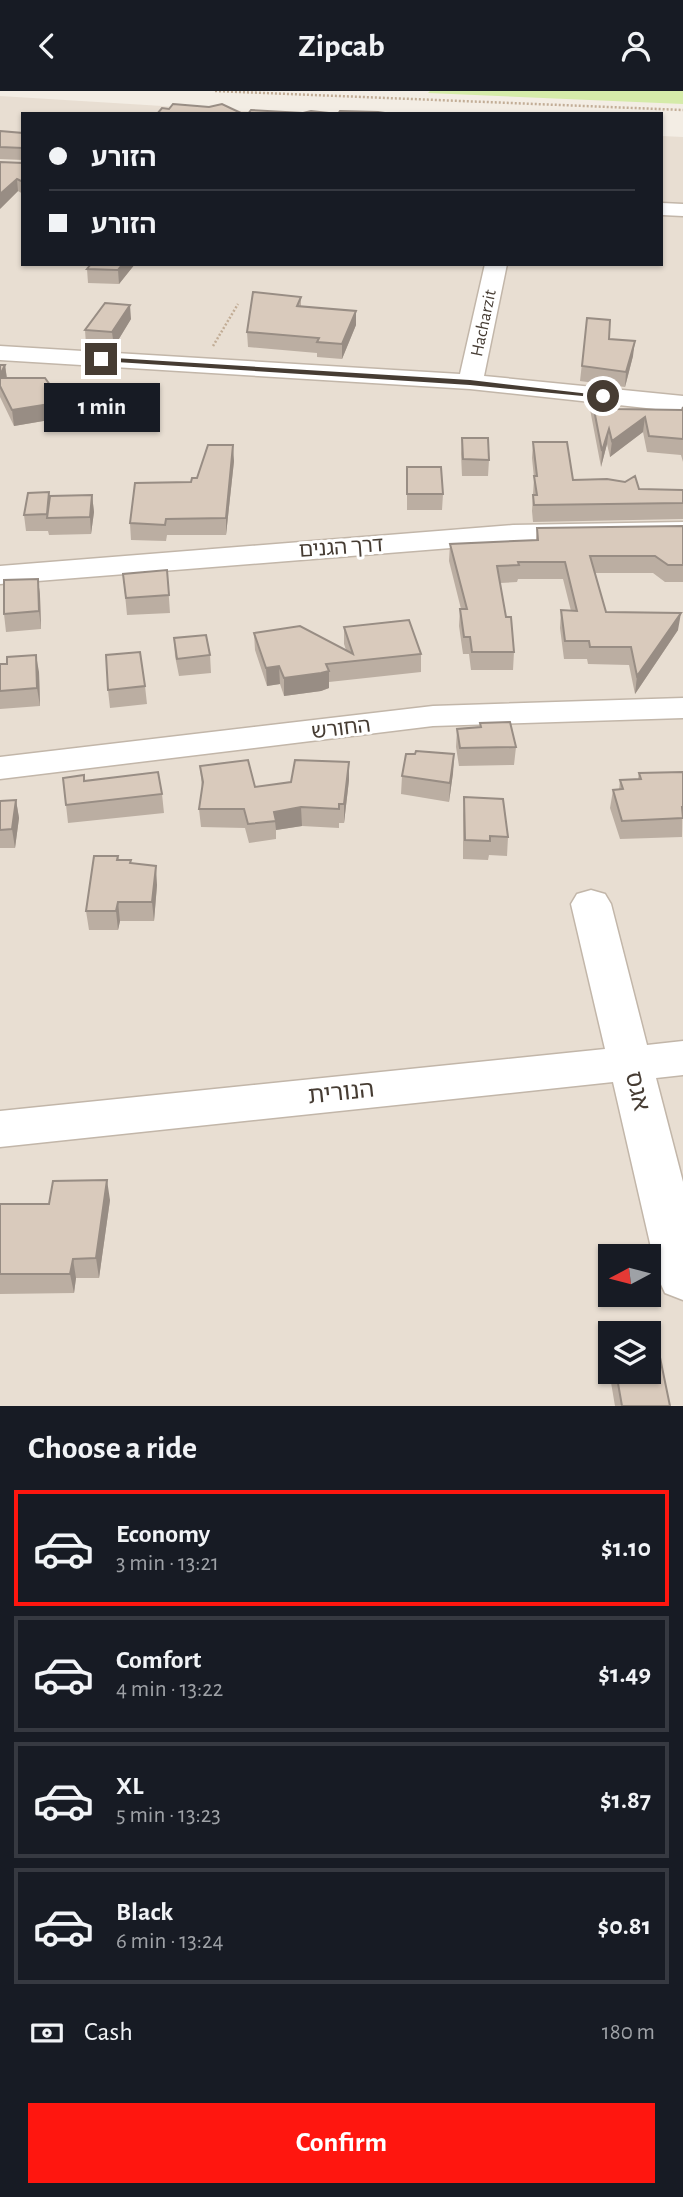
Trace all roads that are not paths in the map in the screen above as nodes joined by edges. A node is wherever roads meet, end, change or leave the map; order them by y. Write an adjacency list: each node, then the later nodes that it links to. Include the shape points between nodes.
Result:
1 (663, 209): 2 (street)
2 (683, 210)
3 (496, 266): 5 (street, Hacharzit)
4 (0, 353): 5 (street)
5 (470, 382): 6 (street)
6 (683, 404)
7 (683, 531): 8 (street, דרך הגנים, via 513,534)
8 (0, 575)
9 (683, 708): 10 (street, החורש, via 433,716)
10 (0, 768)
11 (591, 904): 13 (street, אגס)
12 (683, 1058): 13 (street, הנורית)
13 (631, 1063): 14 (street, הנורית); 15 (street, אגס)
14 (0, 1129)
15 (683, 1278)

